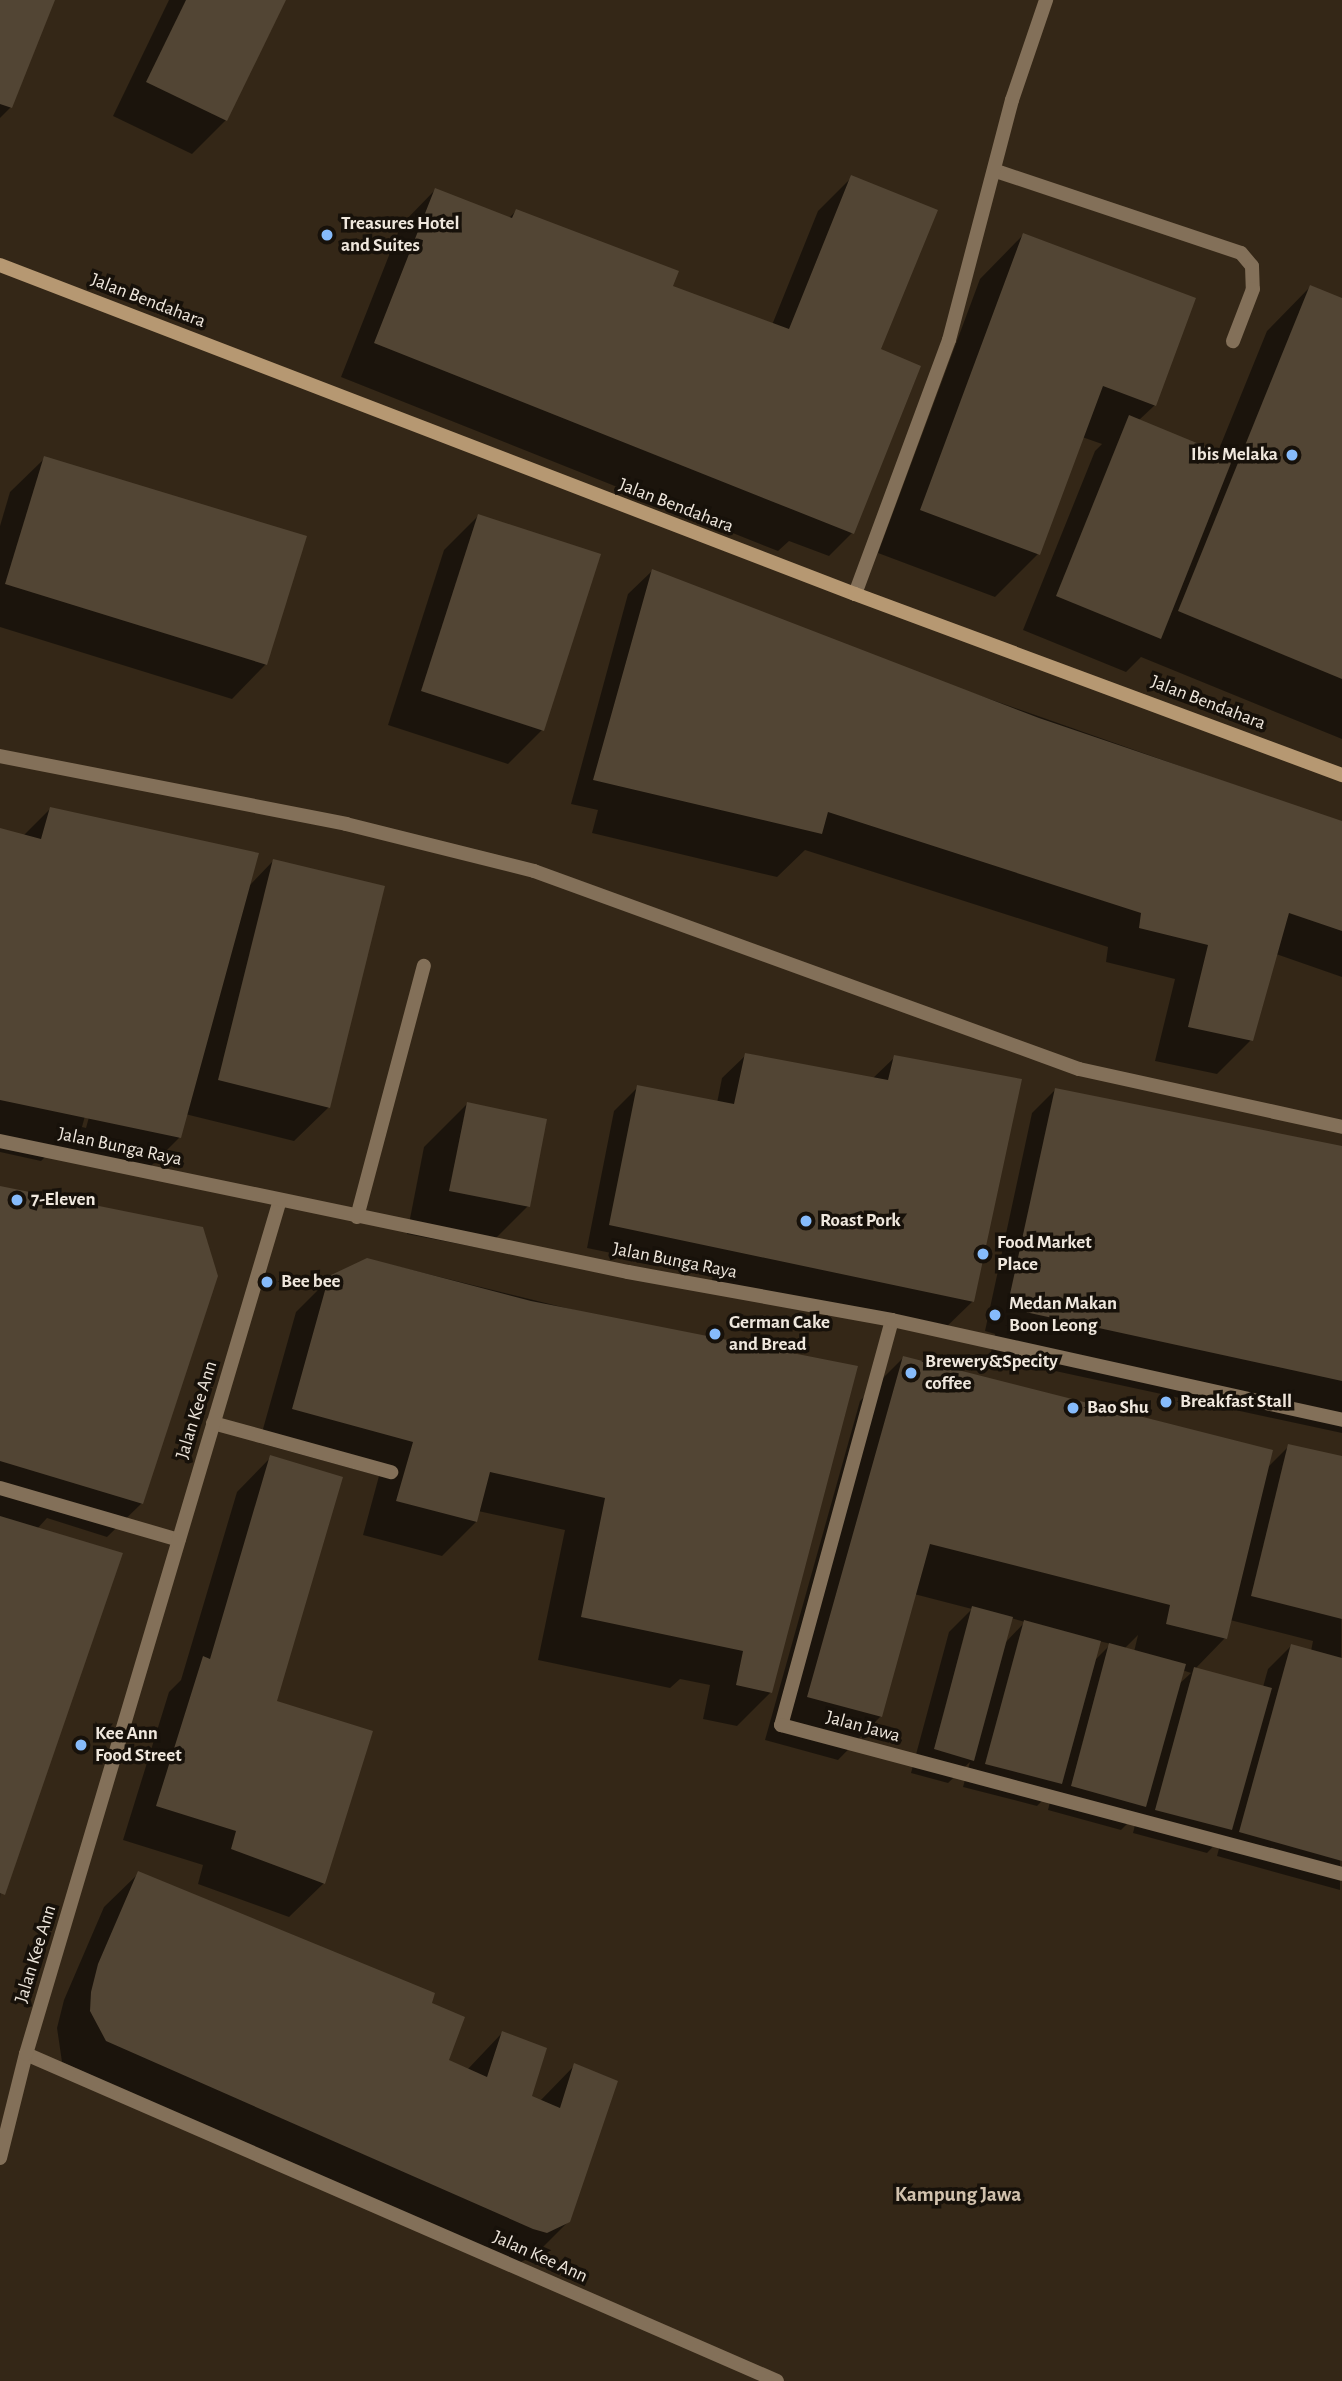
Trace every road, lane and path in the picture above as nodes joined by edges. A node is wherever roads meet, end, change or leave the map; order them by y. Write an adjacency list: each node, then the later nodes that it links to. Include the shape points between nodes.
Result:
1 (1046, 0): 2 (street, via 1012,100)
2 (996, 170): 4 (street, via 1241,253 1252,266 1253,289); 5 (street, via 949,340)
3 (0, 265): 5 (main road, Jalan Bendahara)
4 (1233, 341)
5 (855, 594): 7 (main road, Jalan Bendahara)
6 (0, 756): 9 (street, via 346,824 534,871 1079,1069)
7 (1342, 775)
8 (424, 966): 12 (street)
9 (1342, 1128)
10 (0, 1141): 11 (street, Jalan Bunga Raya)
11 (280, 1200): 12 (street, Jalan Bunga Raya); 15 (street, Jalan Kee Ann)
12 (357, 1217): 13 (street, Jalan Bunga Raya)
13 (892, 1320): 14 (street, Jalan Bunga Raya); 19 (street, Jalan Jawa, via 781,1725)
14 (1342, 1420)
15 (214, 1423): 16 (street); 18 (street, Jalan Kee Ann)
16 (391, 1472)
17 (0, 1488): 18 (street)
18 (178, 1540): 20 (street, Jalan Kee Ann)
19 (1342, 1874)
20 (26, 2054): 21 (street); 22 (street, Jalan Kee Ann)
21 (0, 2158)
22 (777, 2381)

